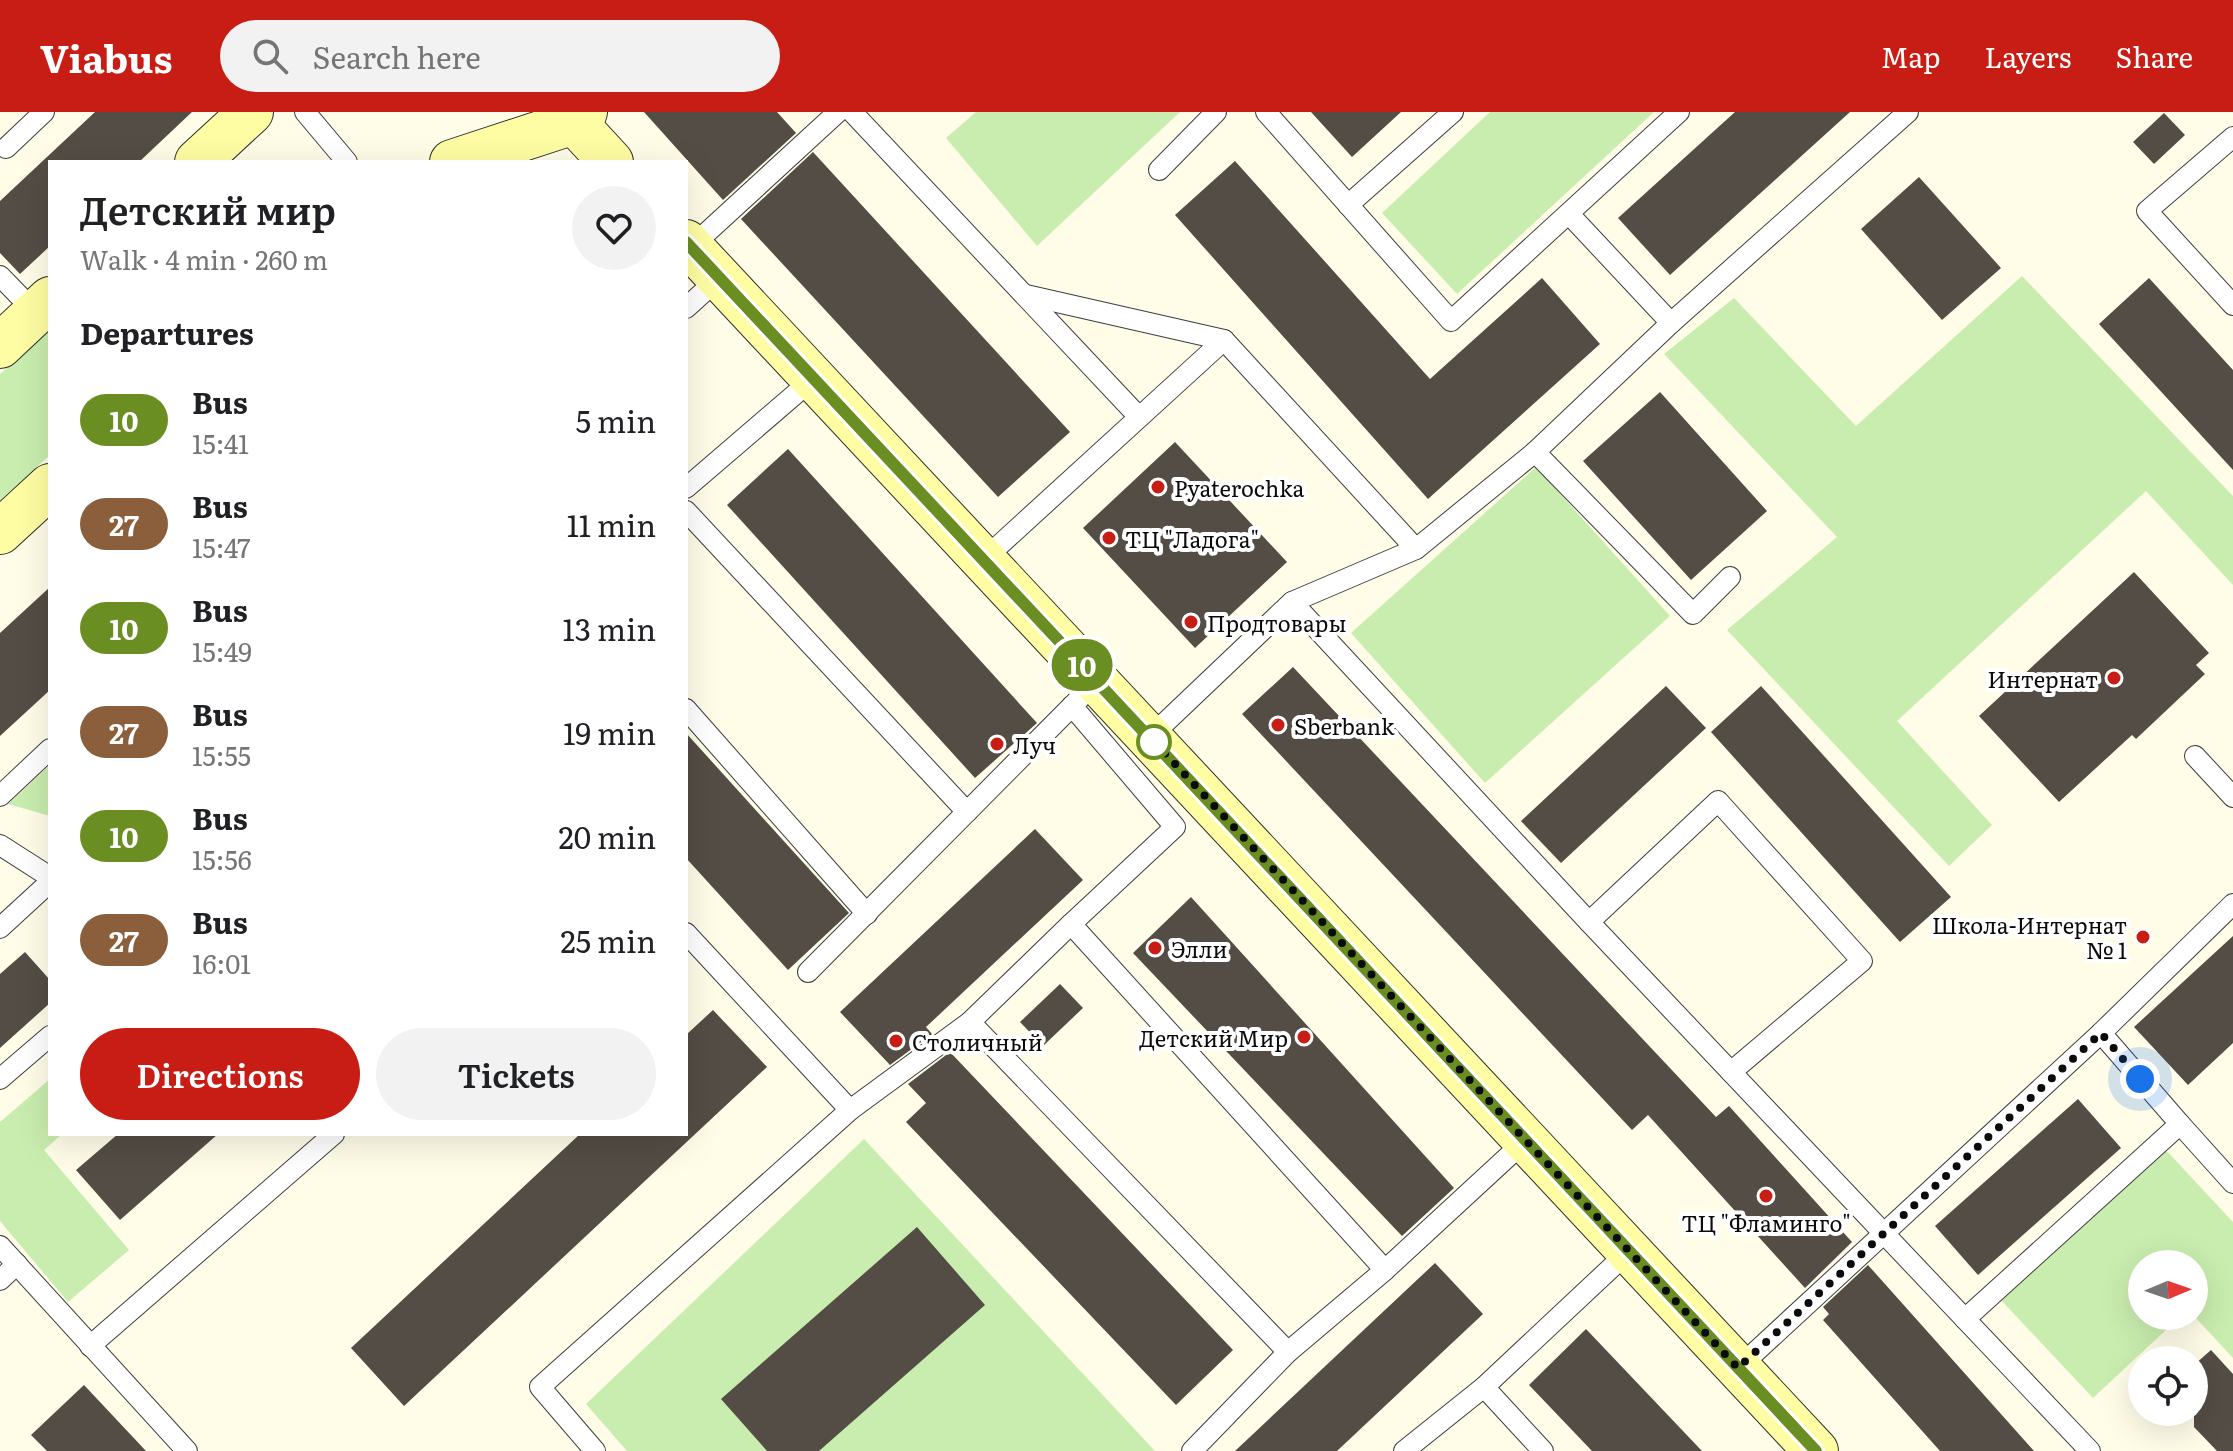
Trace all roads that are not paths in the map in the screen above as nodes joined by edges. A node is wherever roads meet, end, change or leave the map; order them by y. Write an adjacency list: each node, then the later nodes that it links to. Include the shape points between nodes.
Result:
1 (44, 112): 13 (lane)
2 (251, 112): 14 (main road)
3 (305, 112): 15 (lane)
4 (838, 112): 21 (lane)
5 (852, 112): 23 (lane)
6 (1216, 112): 18 (lane)
7 (1266, 112): 19 (lane)
8 (1453, 112): 19 (lane)
9 (1679, 112): 20 (lane)
10 (1908, 112): 27 (lane)
11 (575, 115): 16 (main road); 17 (main road)
12 (2233, 137): 25 (lane, via 2147,211)
13 (6, 148)
14 (199, 160)
15 (345, 160)
16 (457, 160)
17 (609, 160)
18 (1159, 170)
19 (1348, 205): 20 (lane, via 1451,321)
20 (1569, 214): 27 (lane)
21 (699, 256): 24 (lane); 30 (main road)
22 (0, 276): 26 (lane)
23 (1026, 295): 28 (lane); 31 (lane)
24 (688, 300)
25 (2233, 305)
26 (43, 306): 29 (main road)
27 (1671, 323): 32 (lane)
28 (1224, 340): 31 (lane); 37 (lane)
29 (0, 346)
30 (814, 378): 33 (lane); 38 (main road)
31 (1139, 417): 38 (lane)
32 (1535, 452): 37 (lane); 39 (lane, via 1693,614)
33 (688, 486)
34 (48, 488): 36 (main road)
35 (688, 513): 49 (lane)
36 (0, 532)
37 (1416, 549): 40 (lane)
38 (983, 560): 41 (main road)
39 (1730, 577)
40 (1292, 602): 43 (lane); 56 (lane)
41 (1084, 693): 43 (main road); 49 (lane); 50 (lane)
42 (688, 711): 55 (lane)
43 (1150, 737): 47 (main road)
44 (48, 751): 46 (lane)
45 (2195, 756): 48 (lane)
46 (0, 796)
47 (1206, 797): 50 (lane); 69 (main road)
48 (2233, 797)
49 (967, 812): 55 (lane)
50 (1175, 827): 57 (lane)
51 (0, 845): 52 (lane)
52 (48, 879)
53 (48, 882): 58 (lane)
54 (2233, 904): 62 (lane)
55 (867, 914): 60 (lane)
56 (1589, 922): 64 (lane); 64 (lane, via 1718,801 1862,961)
57 (1071, 924): 61 (lane); 75 (lane)
58 (0, 928)
59 (688, 935): 66 (lane)
60 (808, 972)
61 (970, 1022): 66 (lane); 79 (lane)
62 (2101, 1033): 67 (lane); 71 (lane)
63 (48, 1038): 65 (lane)
64 (1731, 1072): 71 (lane)
65 (0, 1079)
66 (850, 1110): 83 (lane, via 540,1387)
67 (2180, 1124): 70 (lane); 77 (lane)
68 (332, 1136): 78 (lane)
69 (1526, 1140): 73 (main road); 75 (lane)
70 (2233, 1183)
71 (1884, 1234): 77 (lane); 80 (lane)
72 (0, 1246): 74 (lane)
73 (1627, 1253): 80 (main road); 81 (lane)
74 (17, 1264): 76 (lane); 78 (lane)
75 (1385, 1270): 79 (lane)
76 (0, 1280)
77 (1965, 1319): 88 (lane)
78 (90, 1346): 82 (lane)
79 (1288, 1352): 84 (lane)
80 (1738, 1368): 87 (main road)
81 (1484, 1387): 85 (lane); 86 (lane)
82 (187, 1451)
83 (595, 1451)
84 (1192, 1451)
85 (1404, 1451)
86 (1543, 1451)
87 (1816, 1451)
88 (2090, 1451)

